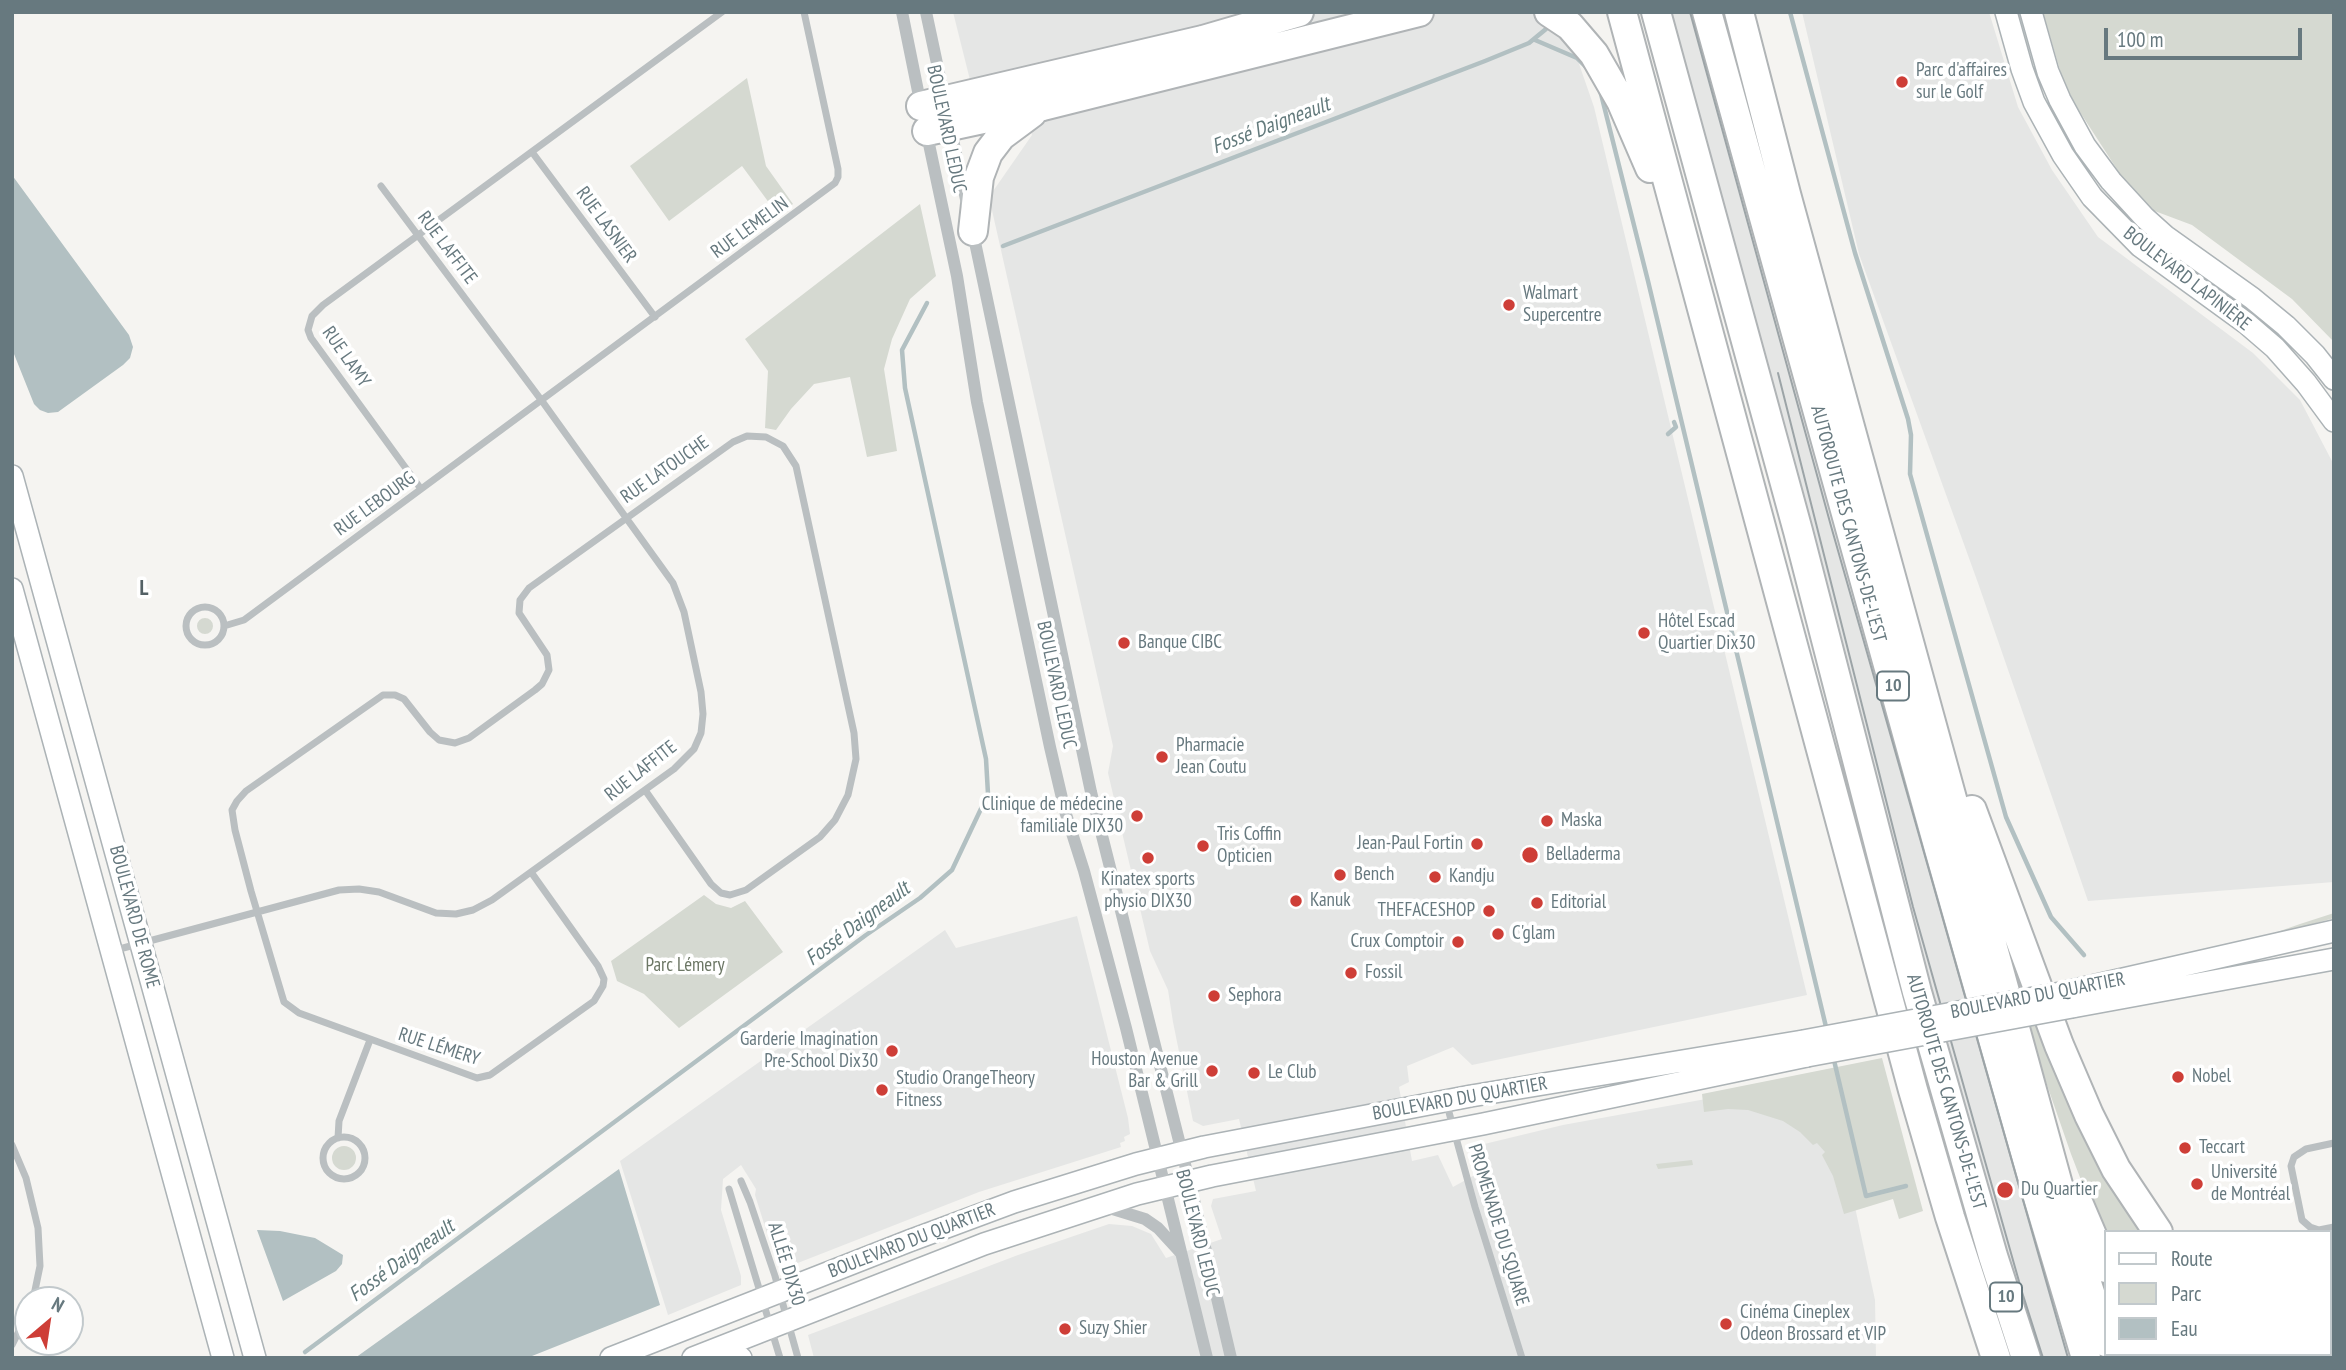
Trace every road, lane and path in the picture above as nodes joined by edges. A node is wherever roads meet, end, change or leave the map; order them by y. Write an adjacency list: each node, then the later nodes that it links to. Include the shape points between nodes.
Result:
1 (722, 12): 16 (street)
2 (804, 12): 21 (street, RUE LEMELIN, via 837,180)
3 (902, 12): 15 (street, BOULEVARD LEDUC)
4 (926, 12): 15 (street, BOULEVARD LEDUC)
5 (1299, 12): 15 (highway)
6 (1419, 12): 14 (highway)
7 (1549, 12): 20 (highway, via 1579,35 1605,72)
8 (1622, 12): 20 (highway)
9 (1656, 12): 73 (highway, AUTOROUTE DES CANTONS-DE-L'EST / 10, via 1798,531 1917,992)
10 (1707, 12): 74 (highway, AUTOROUTE DES CANTONS-DE-L'EST / 10, via 1916,769)
11 (1739, 12): 30 (highway)
12 (2006, 12): 24 (main road, BOULEVARD LAPINIÈRE, via 2034,102 2092,197 2140,246 2275,348)
13 (2031, 12): 22 (main road, BOULEVARD LAPINIÈRE, via 2060,100 2093,158 2116,187 2171,240 2274,316)
14 (1043, 106): 15 (highway); 18 (highway, via 1009,129 988,153 979,177)
15 (936, 116): 18 (street, BOULEVARD LEDUC); 48 (street, BOULEVARD LEDUC, via 979,416 1065,811)
16 (532, 152): 19 (street); 21 (street, RUE LASNIER)
17 (382, 186): 19 (street, RUE LAFFITE)
18 (973, 231): 47 (street, BOULEVARD LEDUC, via 1087,775)
19 (418, 235): 23 (street, RUE LAFFITE); 26 (street, RUE LAMY, via 319,308 308,330)
20 (1683, 236): 62 (highway, via 1909,1077)
21 (655, 317): 23 (street, RUE LEMELIN)
22 (2334, 379)
23 (542, 401): 26 (street, RUE LEBOURG); 27 (street, RUE LAFFITE)
24 (2334, 421)
25 (12, 475): 35 (main road, BOULEVARD DE ROME)
26 (421, 489): 29 (street, RUE LEBOURG, via 244,620)
27 (626, 517): 31 (street, RUE LAFFITE, via 680,596 703,704 703,725 694,749); 31 (street, RUE LATOUCHE, via 737,439 763,436 783,446 796,466 856,751 848,795 830,827 735,895 721,893 710,884); 33 (street, RUE LATOUCHE, via 523,595 519,613 547,655 549,670 534,691 469,738 454,743 439,740 404,699 383,695 240,796 232,815)
28 (12, 589): 36 (main road, BOULEVARD DE ROME)
29 (224, 626): 29 (street, RUE LEBOURG, via 217,612 205,608 191,614 187,626 189,636 206,645 220,638)
30 (1921, 686): 41 (highway); 55 (highway, via 2072,1074 2108,1153)
31 (645, 790): 32 (street, RUE LAFFITE)
32 (531, 872): 33 (street, RUE LAFFITE, via 481,906 456,914 436,913 379,892 350,888); 39 (street, RUE LÉMERY, via 601,972 603,986 598,997 486,1077 462,1074)
33 (257, 911): 35 (street, RUE LAFFITE); 39 (street, RUE LÉMERY, via 284,1002 299,1013)
34 (2334, 931): 38 (main road, BOULEVARD DU QUARTIER)
35 (141, 943): 36 (street, RUE LAFFITE); 65 (main road, BOULEVARD DE ROME)
36 (111, 951): 64 (main road, BOULEVARD DE ROME)
37 (2334, 959): 38 (main road, BOULEVARD DU QUARTIER)
38 (2069, 999): 40 (main road, BOULEVARD DU QUARTIER, bridge)
39 (370, 1040): 44 (street, via 339,1121)
40 (1805, 1048): 42 (main road, BOULEVARD DU QUARTIER); 43 (main road, BOULEVARD DU QUARTIER)
41 (2035, 1097): 57 (highway); 61 (highway)
42 (1446, 1101): 43 (street, PROMENADE DU SQUARE); 47 (main road, BOULEVARD DU QUARTIER)
43 (1453, 1130): 50 (main road, BOULEVARD DU QUARTIER); 72 (street, PROMENADE DU SQUARE)
44 (338, 1138): 44 (street, via 327,1146 324,1163 335,1176 349,1178 361,1169 364,1152 352,1138)
45 (2334, 1143): 54 (street, via 2306,1149 2294,1157 2291,1166 2302,1220 2319,1230)
46 (12, 1145): 58 (street, via 38,1228)
47 (1182, 1152): 48 (main road, BOULEVARD DU QUARTIER); 50 (street, BOULEVARD LEDUC)
48 (1158, 1158): 51 (street, BOULEVARD LEDUC); 59 (main road, BOULEVARD DU QUARTIER, via 1038,1194)
49 (741, 1181): 59 (street, ALLÉE DIX30)
50 (1189, 1181): 51 (main road, BOULEVARD DU QUARTIER); 71 (street, BOULEVARD LEDUC)
51 (1166, 1186): 53 (main road, BOULEVARD DU QUARTIER); 56 (street, BOULEVARD LEDUC)
52 (729, 1189): 59 (street, ALLÉE DIX30)
53 (1099, 1205): 56 (street, via 1145,1219); 60 (main road, BOULEVARD DU QUARTIER, via 974,1247)
54 (2334, 1227)
55 (2157, 1230)
56 (1183, 1256): 70 (street, BOULEVARD LEDUC)
57 (2104, 1263)
58 (36, 1286)
59 (771, 1295): 60 (street, ALLÉE DIX30); 60 (street, ALLÉE DIX30); 66 (main road, BOULEVARD DU QUARTIER)
60 (778, 1324): 63 (main road, BOULEVARD DU QUARTIER); 68 (street, ALLÉE DIX30); 69 (street, ALLÉE DIX30)
61 (2104, 1336)
62 (1993, 1354)
63 (700, 1355): 67 (main road)
64 (223, 1358)
65 (255, 1358)
66 (611, 1358)
67 (741, 1358)
68 (780, 1358)
69 (798, 1358)
70 (1207, 1358)
71 (1231, 1358)
72 (1522, 1358)
73 (2026, 1358)
74 (2086, 1358)

